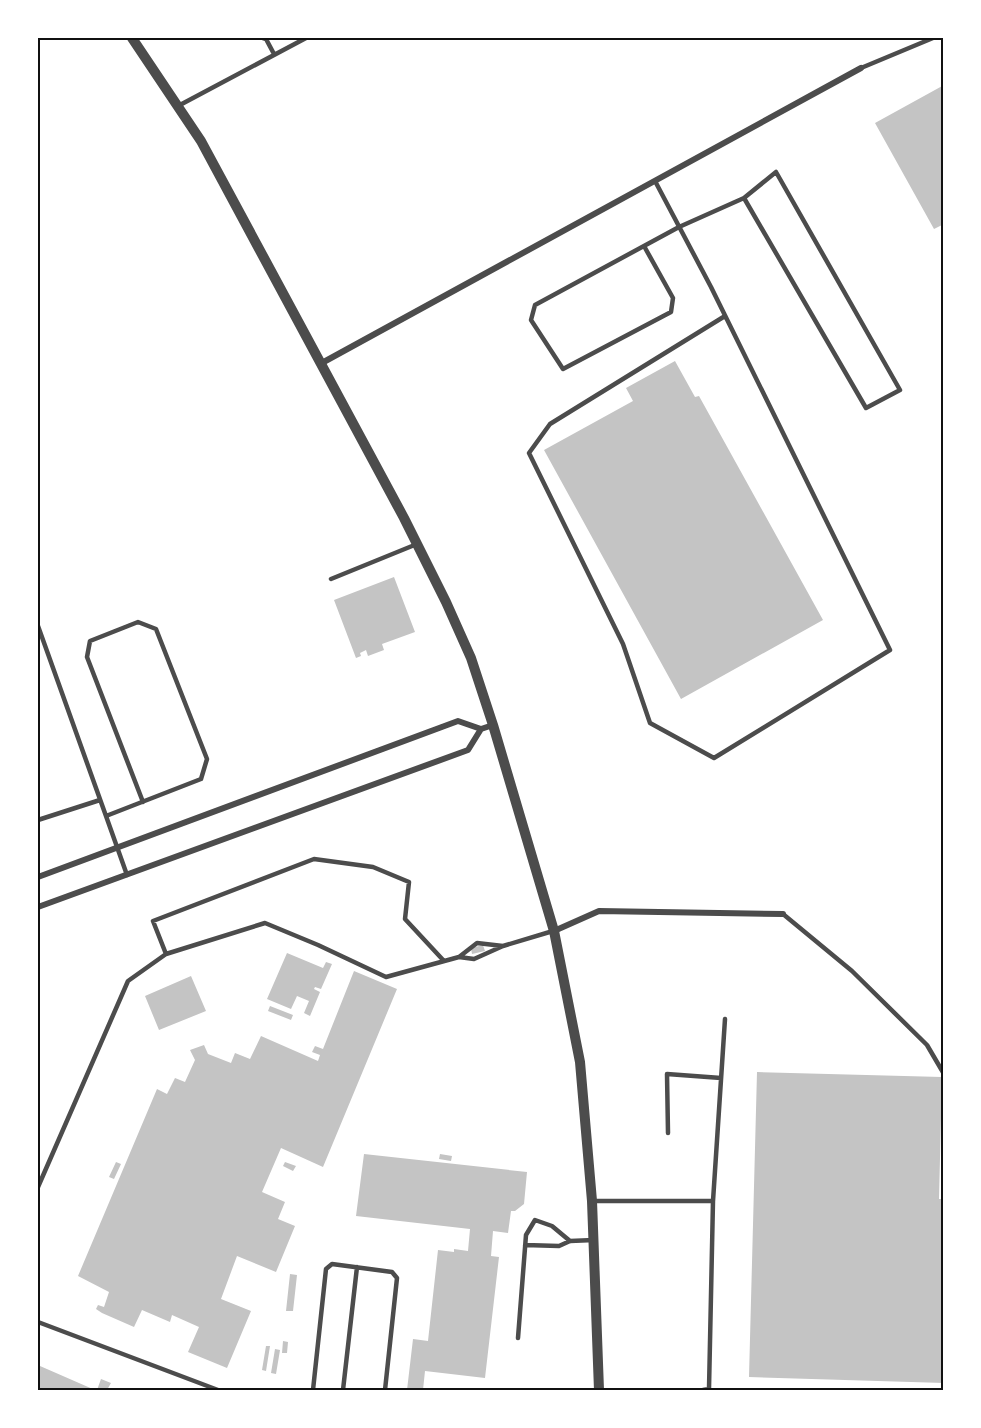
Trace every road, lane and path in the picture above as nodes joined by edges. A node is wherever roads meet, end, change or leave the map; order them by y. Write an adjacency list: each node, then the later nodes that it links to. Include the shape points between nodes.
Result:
1 (132, 38): 7 (street)
2 (263, 38): 5 (lane)
3 (306, 38): 5 (lane)
4 (933, 38): 6 (lane)
5 (274, 54): 7 (lane)
6 (861, 68): 8 (street)
7 (177, 106): 13 (street, via 201,141)
8 (655, 181): 10 (lane); 13 (street)
9 (744, 198): 9 (lane, via 866,408 900,390 776,172); 10 (lane)
10 (680, 227): 11 (lane); 12 (lane)
11 (644, 246): 11 (lane, via 535,305 531,320 562,369 671,312 673,298)
12 (725, 316): 12 (lane, via 890,650 714,758 650,723 623,644 530,453 550,424)
13 (321, 364): 14 (street)
14 (417, 544): 15 (lane); 17 (street, via 471,658)
15 (331, 579)
16 (38, 626): 19 (lane)
17 (493, 725): 18 (street); 28 (street)
18 (481, 729): 23 (street, via 458,721); 24 (street, via 468,750)
19 (100, 800): 21 (lane); 22 (lane)
20 (143, 802): 20 (lane, via 201,779 207,759 156,629 138,622 90,641 87,657); 21 (lane)
21 (106, 816): 23 (lane)
22 (38, 820)
23 (117, 848): 24 (lane); 25 (street)
24 (127, 875): 26 (street)
25 (38, 877)
26 (38, 907)
27 (783, 914): 28 (street, via 599,911); 34 (lane, via 852,970 927,1045)
28 (554, 931): 29 (lane); 38 (street, via 580,1062)
29 (503, 946): 31 (lane, via 474,959); 31 (lane, via 477,943)
30 (166, 954): 32 (lane, via 265,923 386,977); 32 (lane, via 153,921 314,859 373,867 410,882 405,919); 37 (lane, via 128,981)
31 (459, 957): 32 (lane)
32 (444, 961)
33 (725, 1019): 35 (lane)
34 (944, 1074)
35 (721, 1077): 36 (lane, via 667,1074); 39 (lane)
36 (668, 1133)
37 (38, 1187)
38 (592, 1201): 39 (lane); 40 (street)
39 (713, 1201): 51 (lane, via 709,1389)
40 (594, 1240): 41 (lane); 50 (street)
41 (570, 1241): 42 (lane, via 559,1246); 42 (lane, via 552,1226 535,1220)
42 (525, 1245): 45 (lane)
43 (357, 1267): 47 (lane, via 332,1264 326,1269); 48 (lane); 49 (lane, via 392,1272 397,1278)
44 (38, 1322): 46 (lane)
45 (518, 1338)
46 (218, 1390)
47 (313, 1390)
48 (344, 1390)
49 (385, 1390)
50 (599, 1390)
51 (703, 1390)

